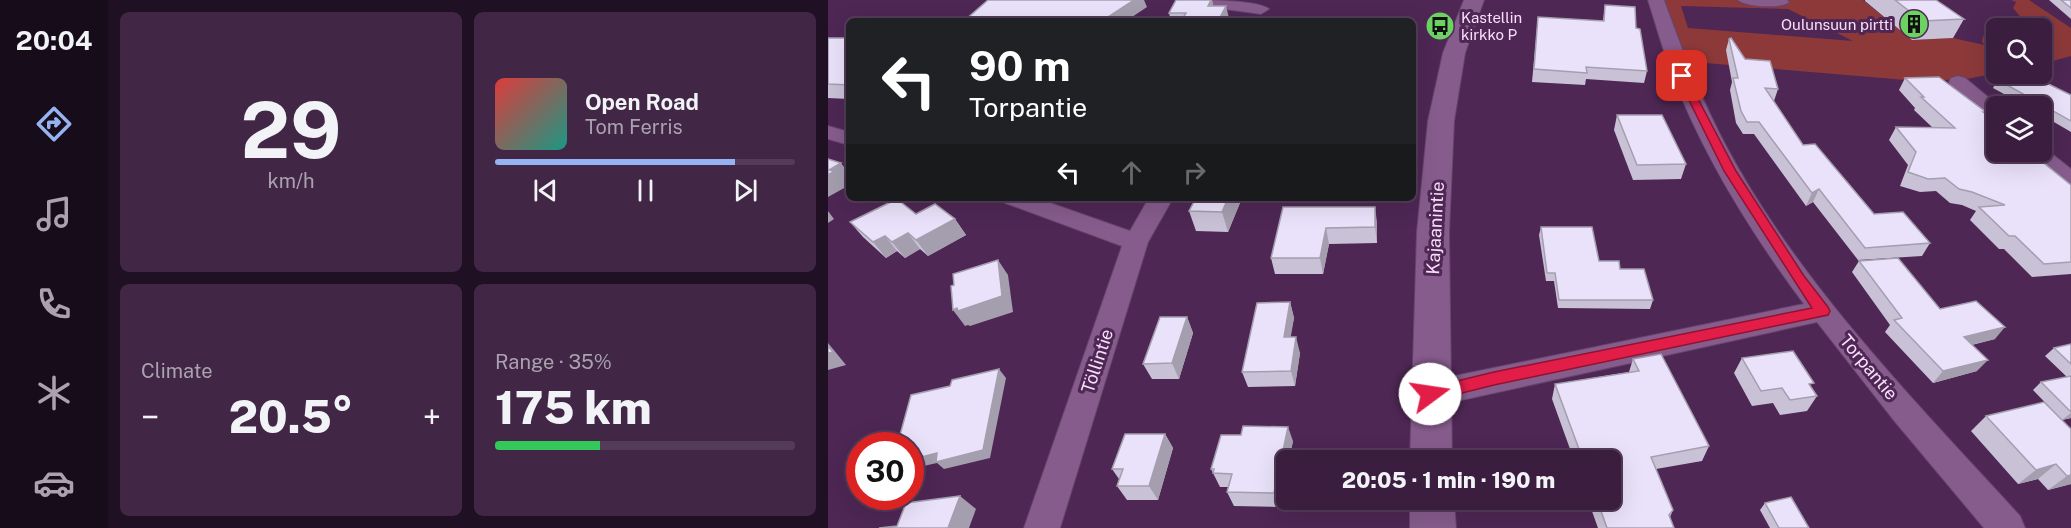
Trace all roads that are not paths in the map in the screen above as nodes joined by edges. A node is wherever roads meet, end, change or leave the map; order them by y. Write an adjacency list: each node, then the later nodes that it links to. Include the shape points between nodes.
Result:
1 (1195, 0): 6 (street)
2 (1474, 0): 17 (main road, Kajaanintie, via 1454,53 1441,121 1433,232)
3 (1656, 0): 16 (street, Torpantie, via 1684,84 1719,152)
4 (1746, 0): 5 (street)
5 (1781, 2)
6 (1261, 10)
7 (1958, 81): 8 (street)
8 (1986, 105)
9 (828, 132): 10 (street)
10 (846, 138)
11 (2049, 162): 12 (street)
12 (2071, 181)
13 (1021, 201): 15 (street)
14 (1159, 201): 15 (street, Töllintie)
15 (1136, 242): 20 (street, Töllintie)
16 (1822, 311): 17 (street); 22 (street, Torpantie)
17 (1430, 394): 18 (main road, Kajaanintie)
18 (1431, 450)
19 (1432, 510): 21 (main road)
20 (1042, 528)
21 (1433, 528)
22 (2007, 528)

